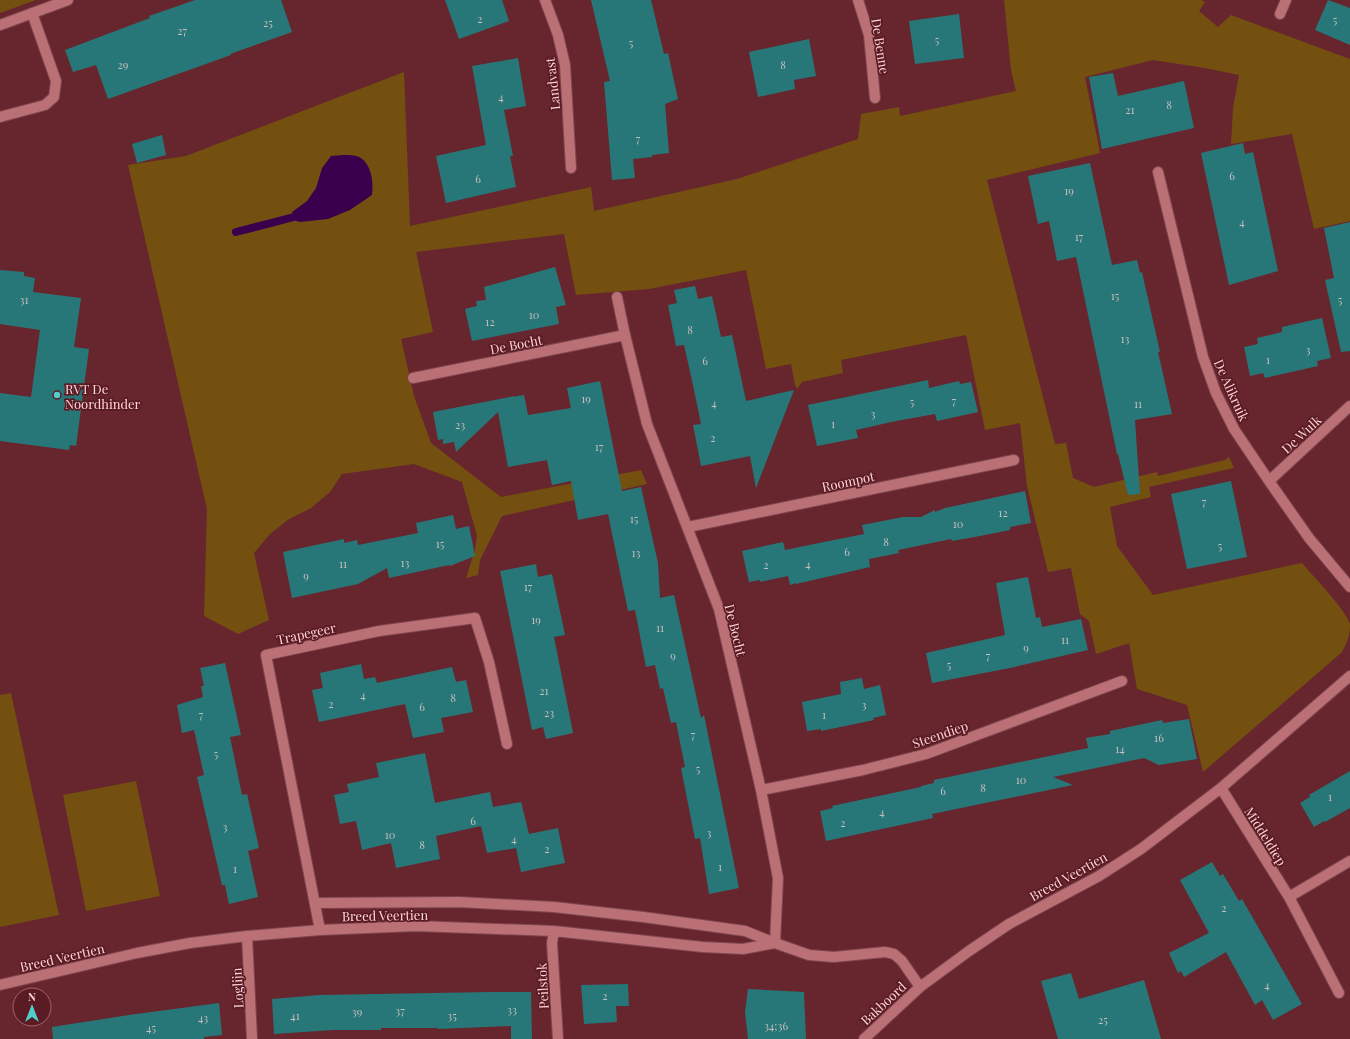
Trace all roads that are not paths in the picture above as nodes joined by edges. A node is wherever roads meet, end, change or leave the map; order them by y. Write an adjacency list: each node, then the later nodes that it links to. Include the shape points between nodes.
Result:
1 (68, 0): 5 (street)
2 (545, 0): 10 (street, Landvast, via 558,35 565,66)
3 (858, 0): 8 (street, De Benne, via 869,35)
4 (1286, 0): 6 (street)
5 (32, 13): 7 (street); 9 (street, via 56,81 54,97 45,105)
6 (1280, 14)
7 (0, 25)
8 (875, 98)
9 (0, 117)
10 (571, 168)
11 (1158, 172): 17 (street, De Alikruik, via 1210,378 1234,429)
12 (617, 297): 13 (street, De Bocht)
13 (625, 335): 14 (street, De Bocht); 18 (street, De Bocht, via 648,424)
14 (413, 378)
15 (1350, 406): 17 (street, De Wulk)
16 (1014, 460): 18 (street, Roompot)
17 (1269, 481): 19 (street, De Alikruik, via 1309,538)
18 (688, 527): 24 (street, De Bocht, via 718,609)
19 (1350, 587)
20 (1350, 676): 23 (street, Breed Veertien)
21 (1122, 681): 24 (street, Steendiep, via 926,754 863,770)
22 (507, 744): 27 (street, Trapegeer, via 489,662 475,618 379,631 266,655)
23 (1221, 788): 26 (street, Middeldiep); 33 (street, Breed Veertien, via 1141,849 1099,876 1009,924)
24 (761, 790): 31 (street, De Bocht, via 778,878)
25 (1350, 861): 26 (street)
26 (1289, 897): 34 (street, Middeldiep)
27 (315, 903): 28 (street, Trapegeer); 31 (street, Breed Veertien, via 459,902 554,907 746,931)
28 (320, 930): 29 (street, Breed Veertien, via 416,926); 30 (street, Breed Veertien)
29 (554, 931): 31 (street, Breed Veertien, via 735,949); 36 (street, Peilstok, via 552,943)
30 (247, 936): 32 (street, Breed Veertien, via 137,953); 35 (street, Loglijn)
31 (775, 943): 33 (street, Breed Veertien, via 809,955 834,957 884,952 894,954)
32 (0, 985)
33 (920, 987): 37 (street, Bakboord)
34 (1339, 993)
35 (252, 1039)
36 (558, 1039)
37 (864, 1039)

